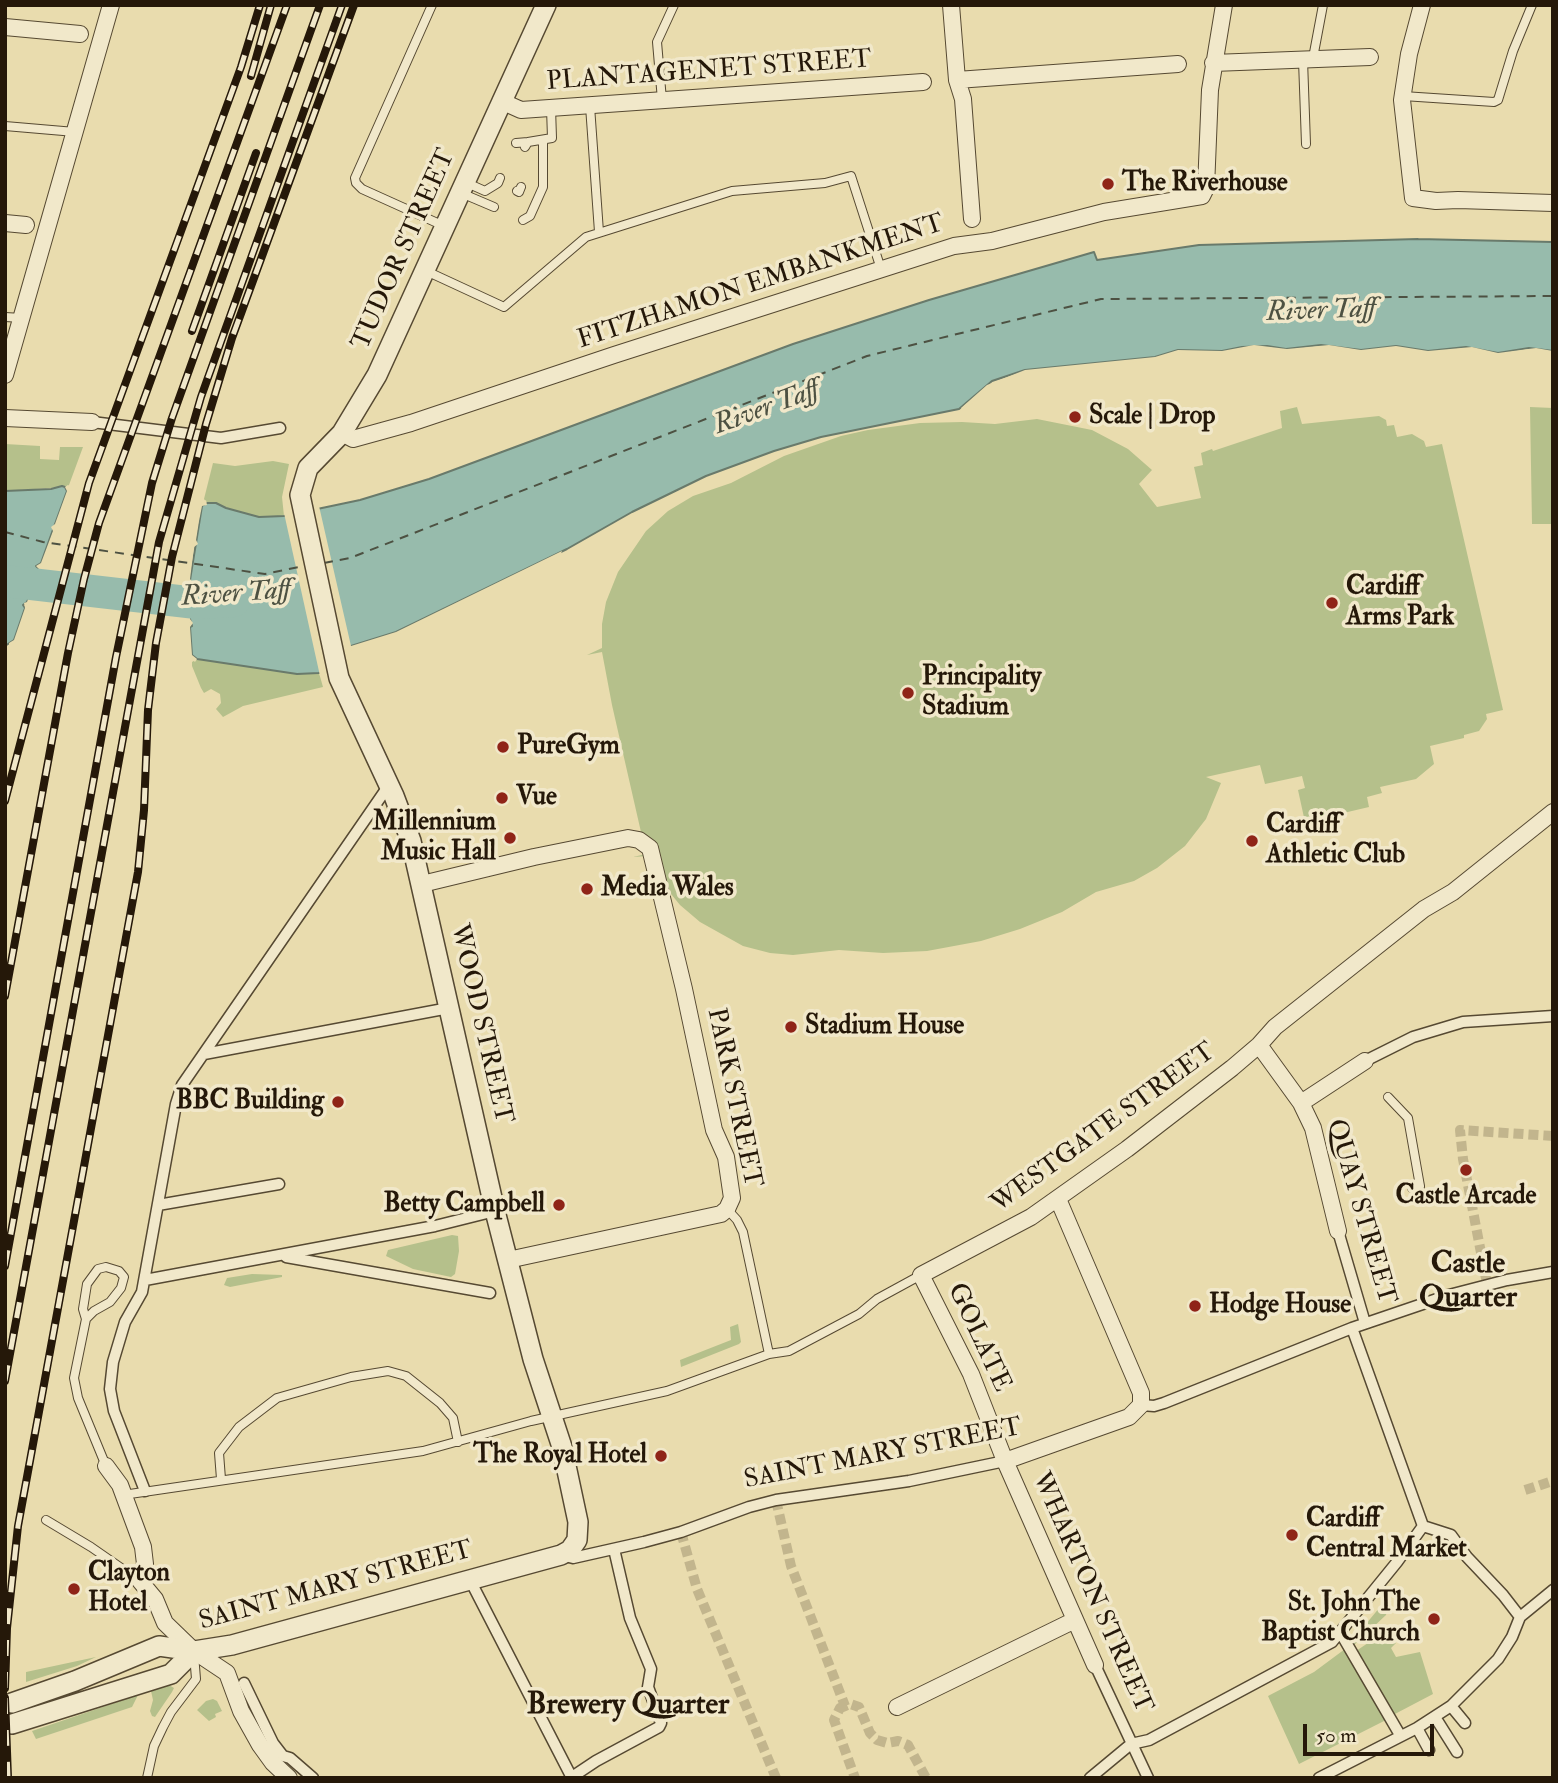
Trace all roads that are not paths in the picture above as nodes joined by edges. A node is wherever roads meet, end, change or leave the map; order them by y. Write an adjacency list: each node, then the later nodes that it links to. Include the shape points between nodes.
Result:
1 (111, 5): 12 (street)
2 (432, 5): 38 (lane, via 355,178 362,189)
3 (546, 5): 21 (street, TUDOR STREET)
4 (674, 5): 20 (lane, via 657,42)
5 (951, 5): 17 (street)
6 (1224, 5): 15 (street)
7 (1322, 5): 14 (lane)
8 (1422, 5): 19 (street)
9 (1532, 5): 19 (lane, via 1497,100)
10 (5, 27): 11 (street)
11 (80, 34): 12 (street)
12 (102, 37): 25 (street)
13 (1370, 57): 14 (street)
14 (1308, 59): 15 (street); 28 (lane)
15 (1213, 63): 41 (street, FITZHAMON EMBANKMENT, via 1202,196 1104,212 992,241 962,244)
16 (1178, 64): 17 (street)
17 (957, 80): 34 (street, via 963,99)
18 (923, 82): 20 (street, PLANTAGENET STREET)
19 (1403, 96): 32 (street, via 1413,198)
20 (662, 100): 22 (street, PLANTAGENET STREET)
21 (501, 101): 23 (street, PLANTAGENET STREET, via 521,110); 31 (street, TUDOR STREET)
22 (590, 106): 23 (street, PLANTAGENET STREET); 40 (lane)
23 (551, 108): 26 (lane, via 554,134)
24 (5, 126): 25 (lane)
25 (75, 132): 39 (street)
26 (543, 141): 27 (lane); 29 (lane); 35 (lane, via 543,187 530,216)
27 (516, 143)
28 (1306, 144)
29 (536, 152)
30 (500, 182): 31 (lane, via 485,191)
31 (462, 187): 33 (lane); 38 (street, TUDOR STREET)
32 (1553, 203)
33 (494, 207)
34 (972, 219)
35 (523, 220)
36 (5, 223): 37 (street)
37 (26, 225): 39 (street)
38 (444, 226): 42 (street, TUDOR STREET)
39 (48, 228): 43 (street)
40 (599, 232): 41 (lane, via 732,191 825,183 850,176); 42 (lane, via 586,237 504,307)
41 (881, 269): 48 (street, FITZHAMON EMBANKMENT, via 411,424 353,439)
42 (424, 270): 48 (street, TUDOR STREET, via 377,374)
43 (14, 317): 44 (street)
44 (5, 375)
45 (5, 418): 46 (street)
46 (92, 422): 47 (street, via 220,438)
47 (280, 428)
48 (342, 432): 49 (street, TUDOR STREET, via 308,468 301,486)
49 (301, 506): 50 (street, WOOD STREET, via 339,678)
50 (389, 785): 52 (street, WOOD STREET); 56 (street)
51 (1553, 813): 55 (street, WESTGATE STREET, via 1414,917 1275,1027)
52 (422, 884): 53 (street, WOOD STREET); 64 (street, PARK STREET, via 628,838 650,848 714,1130 726,1157 732,1198)
53 (449, 1008): 56 (street); 65 (street, WOOD STREET)
54 (1553, 1016): 57 (street, via 1463,1022 1424,1033)
55 (1259, 1045): 59 (street, QUAY STREET); 62 (street, WESTGATE STREET)
56 (204, 1054): 63 (street, via 182,1085 176,1104)
57 (1368, 1066): 59 (street)
58 (1388, 1097): 61 (lane, via 1408,1118 1420,1186)
59 (1301, 1103): 66 (street, QUAY STREET, via 1316,1140)
60 (279, 1184): 63 (street)
61 (1412, 1188)
62 (1058, 1199): 70 (street, WESTGATE STREET); 77 (street, via 1141,1393)
63 (158, 1205): 71 (street)
64 (727, 1209): 68 (street, via 702,1220); 76 (lane, PARK STREET, via 743,1233)
65 (495, 1211): 67 (street); 68 (street, WOOD STREET)
66 (1338, 1231): 74 (street, QUAY STREET)
67 (280, 1255): 71 (street); 72 (street)
68 (508, 1259): 78 (street, WOOD STREET)
69 (1553, 1272): 74 (street, SAINT MARY STREET, via 1449,1295)
70 (921, 1275): 76 (lane, WESTGATE STREET, via 789,1351); 80 (street, GOLATE, via 971,1374)
71 (145, 1280): 83 (street, via 117,1342 110,1389)
72 (490, 1293)
73 (86, 1319): 73 (lane, via 83,1309 93,1275 106,1267 119,1271 124,1277 121,1288); 81 (lane, via 75,1388)
74 (1365, 1323): 75 (street, SAINT MARY STREET)
75 (1352, 1328): 77 (street, SAINT MARY STREET, via 1164,1403); 86 (street)
76 (769, 1354): 78 (lane, WESTGATE STREET, via 667,1391)
77 (1141, 1405): 80 (street, SAINT MARY STREET, via 1129,1416)
78 (552, 1416): 79 (lane, WESTGATE STREET); 88 (street, WOOD STREET, via 579,1528 573,1546)
79 (458, 1442): 82 (lane, WESTGATE STREET); 82 (lane, via 453,1418 440,1403 405,1376 388,1371 277,1398 239,1427 219,1453)
80 (1005, 1461): 87 (street, SAINT MARY STREET, via 761,1504); 93 (street, WHARTON STREET)
81 (106, 1466): 84 (street)
82 (221, 1479): 83 (lane, WESTGATE STREET)
83 (145, 1491): 84 (lane, WESTGATE STREET)
84 (123, 1495): 90 (street, via 145,1557)
85 (46, 1520): 90 (lane)
86 (1423, 1526): 92 (street, via 1451,1535); 94 (street)
87 (614, 1549): 88 (street, SAINT MARY STREET, via 573,1558); 109 (street, via 661,1723)
88 (561, 1555): 89 (street, SAINT MARY STREET)
89 (470, 1580): 95 (street, SAINT MARY STREET, via 232,1645); 109 (street)
90 (140, 1581): 95 (street, via 155,1599 164,1623)
91 (1553, 1590): 92 (street)
92 (1520, 1617): 99 (street, via 1498,1659)
93 (1075, 1620): 96 (street, WHARTON STREET); 100 (street)
94 (1340, 1632): 105 (street); 106 (street, via 1332,1642 1264,1680 1149,1740)
95 (194, 1651): 98 (street, SAINT MARY STREET, via 159,1646); 103 (street, SAINT MARY STREET, via 171,1674); 110 (lane, via 196,1679 163,1727); 111 (street, via 227,1673 260,1745)
96 (1096, 1665): 106 (street, WHARTON STREET)
97 (244, 1683): 112 (street, via 273,1743)
98 (12, 1703)
99 (1451, 1706): 101 (street); 102 (street)
100 (897, 1707)
101 (1435, 1717): 104 (street); 108 (street)
102 (1465, 1723)
103 (12, 1724)
104 (1417, 1728): 105 (street); 107 (street)
105 (1400, 1735): 115 (street)
106 (1131, 1744): 113 (street); 114 (street, WHARTON STREET)
107 (1429, 1750)
108 (1457, 1752)
109 (572, 1777)
110 (147, 1778)
111 (289, 1778)
112 (313, 1778)
113 (1090, 1778)
114 (1148, 1778)
115 (1319, 1778)

